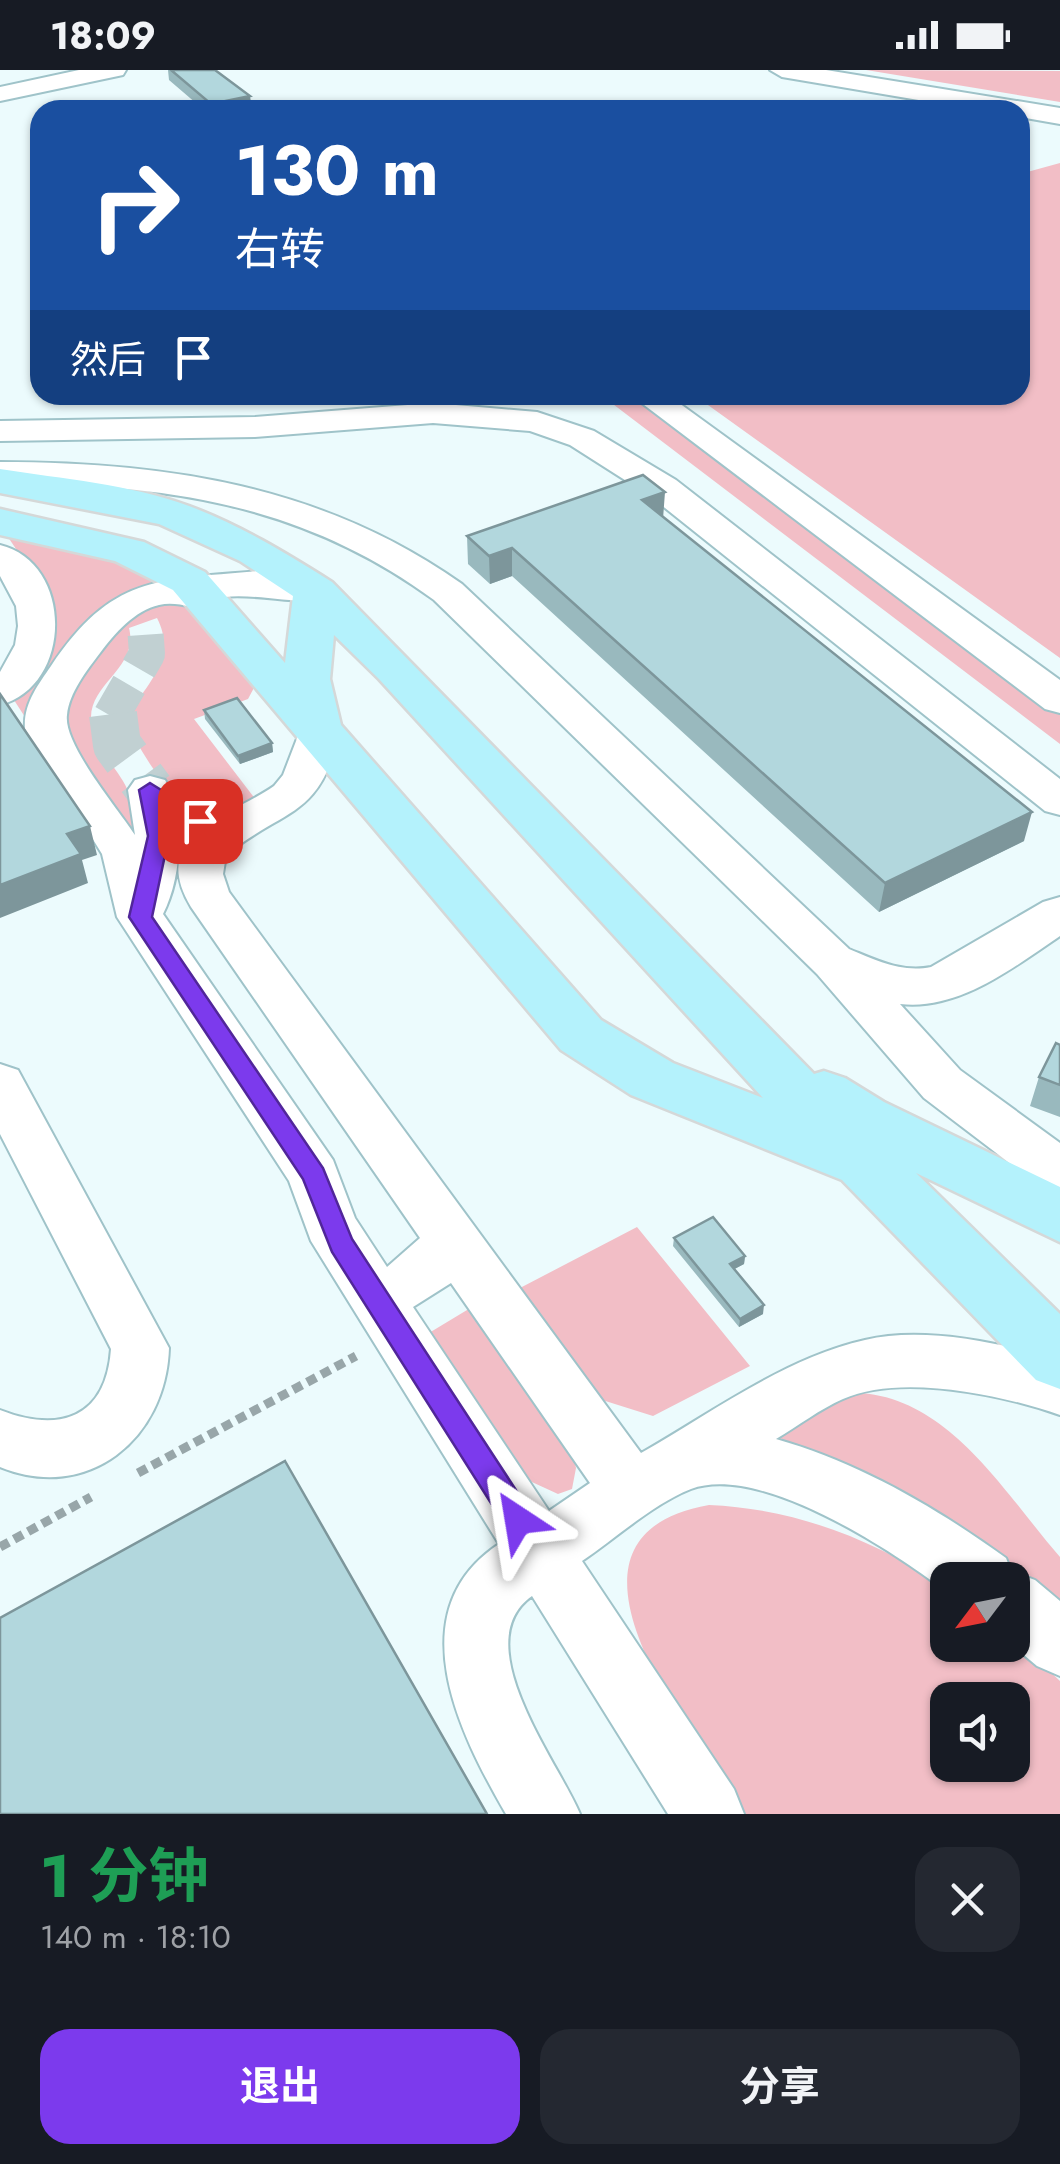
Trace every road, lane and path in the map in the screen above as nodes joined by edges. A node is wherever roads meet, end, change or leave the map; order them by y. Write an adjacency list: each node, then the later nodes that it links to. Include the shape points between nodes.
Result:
1 (114, 70): 3 (street)
2 (782, 70): 6 (street)
3 (67, 80): 4 (street); 5 (street)
4 (0, 94)
5 (65, 100)
6 (963, 100)
7 (1030, 111): 8 (street)
8 (1060, 116)
9 (661, 405): 18 (street)
10 (0, 431): 20 (street, via 255,426 434,413 537,422 582,438 663,488)
11 (0, 472): 24 (street, via 86,474 201,490 340,528 390,550 448,592)
12 (0, 482): 15 (main road, via 174,515 255,552)
13 (0, 522): 16 (main road, via 129,550 164,565)
14 (0, 556): 17 (street, via 30,594 39,634 29,668)
15 (316, 591): 16 (street, via 258,582); 19 (main road, via 307,667); 25 (main road)
16 (190, 593): 19 (main road); 23 (street, via 123,605 101,622 43,720 124,854)
17 (0, 692)
18 (1060, 700)
19 (318, 732): 21 (street, via 299,784 281,802); 27 (main road, via 581,1034 652,1079)
20 (1060, 800)
21 (247, 818): 23 (street, via 182,816 150,790 158,836); 30 (street, via 202,855 198,877 207,896)
22 (1060, 914): 24 (street, via 925,987 869,977)
23 (140, 917): 31 (street, via 314,1175 330,1225)
24 (832, 960): 28 (street, via 942,1084)
25 (717, 1014): 27 (main road); 29 (main road, via 863,1119)
26 (0, 1084): 34 (street, via 140,1348 142,1369 123,1414 79,1445 25,1450)
27 (864, 1164): 32 (main road)
28 (1060, 1172)
29 (1060, 1216)
30 (450, 1237): 31 (street, via 441,1256); 37 (street)
31 (386, 1314): 36 (path); 40 (street)
32 (1060, 1359)
33 (1060, 1388): 35 (street, via 918,1362 867,1365 826,1378)
34 (0, 1438)
35 (684, 1460): 37 (street); 41 (street, via 745,1460 815,1482 881,1512)
36 (130, 1477)
37 (632, 1491): 40 (street)
38 (96, 1495): 39 (path)
39 (0, 1547)
40 (538, 1551): 44 (street, via 498,1581 482,1607 476,1647 485,1698); 45 (street)
41 (956, 1562)
42 (1030, 1618): 43 (street)
43 (1060, 1643)
44 (545, 1814)
45 (709, 1814)

